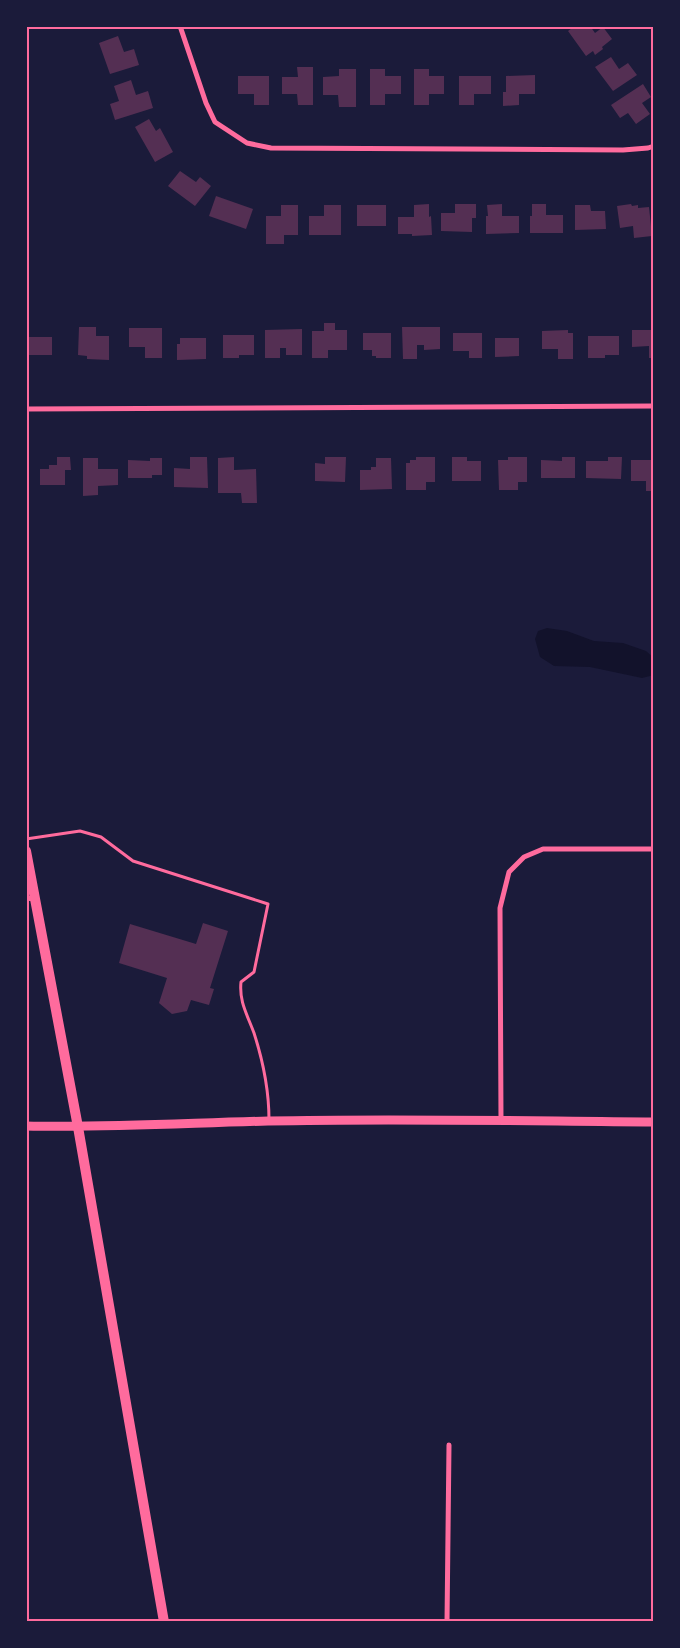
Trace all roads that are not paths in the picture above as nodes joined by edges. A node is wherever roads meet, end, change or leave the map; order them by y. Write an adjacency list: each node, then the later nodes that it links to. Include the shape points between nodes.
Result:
1 (180, 26): 2 (street, via 215,122 247,143 271,148 623,150)
2 (654, 146)
3 (654, 406): 4 (street)
4 (26, 409)
5 (26, 839): 10 (lane, via 80,832 101,837 133,862 268,904 254,972 241,982 240,994 263,1065)
6 (654, 849): 9 (street, via 543,849 524,857 509,872 500,908)
7 (26, 851): 8 (main road)
8 (30, 899): 13 (main road)
9 (501, 1120): 10 (main road); 11 (main road)
10 (269, 1121): 13 (main road)
11 (654, 1122)
12 (26, 1126): 13 (main road)
13 (78, 1127): 15 (main road)
14 (449, 1445): 16 (street)
15 (164, 1622)
16 (447, 1622)

